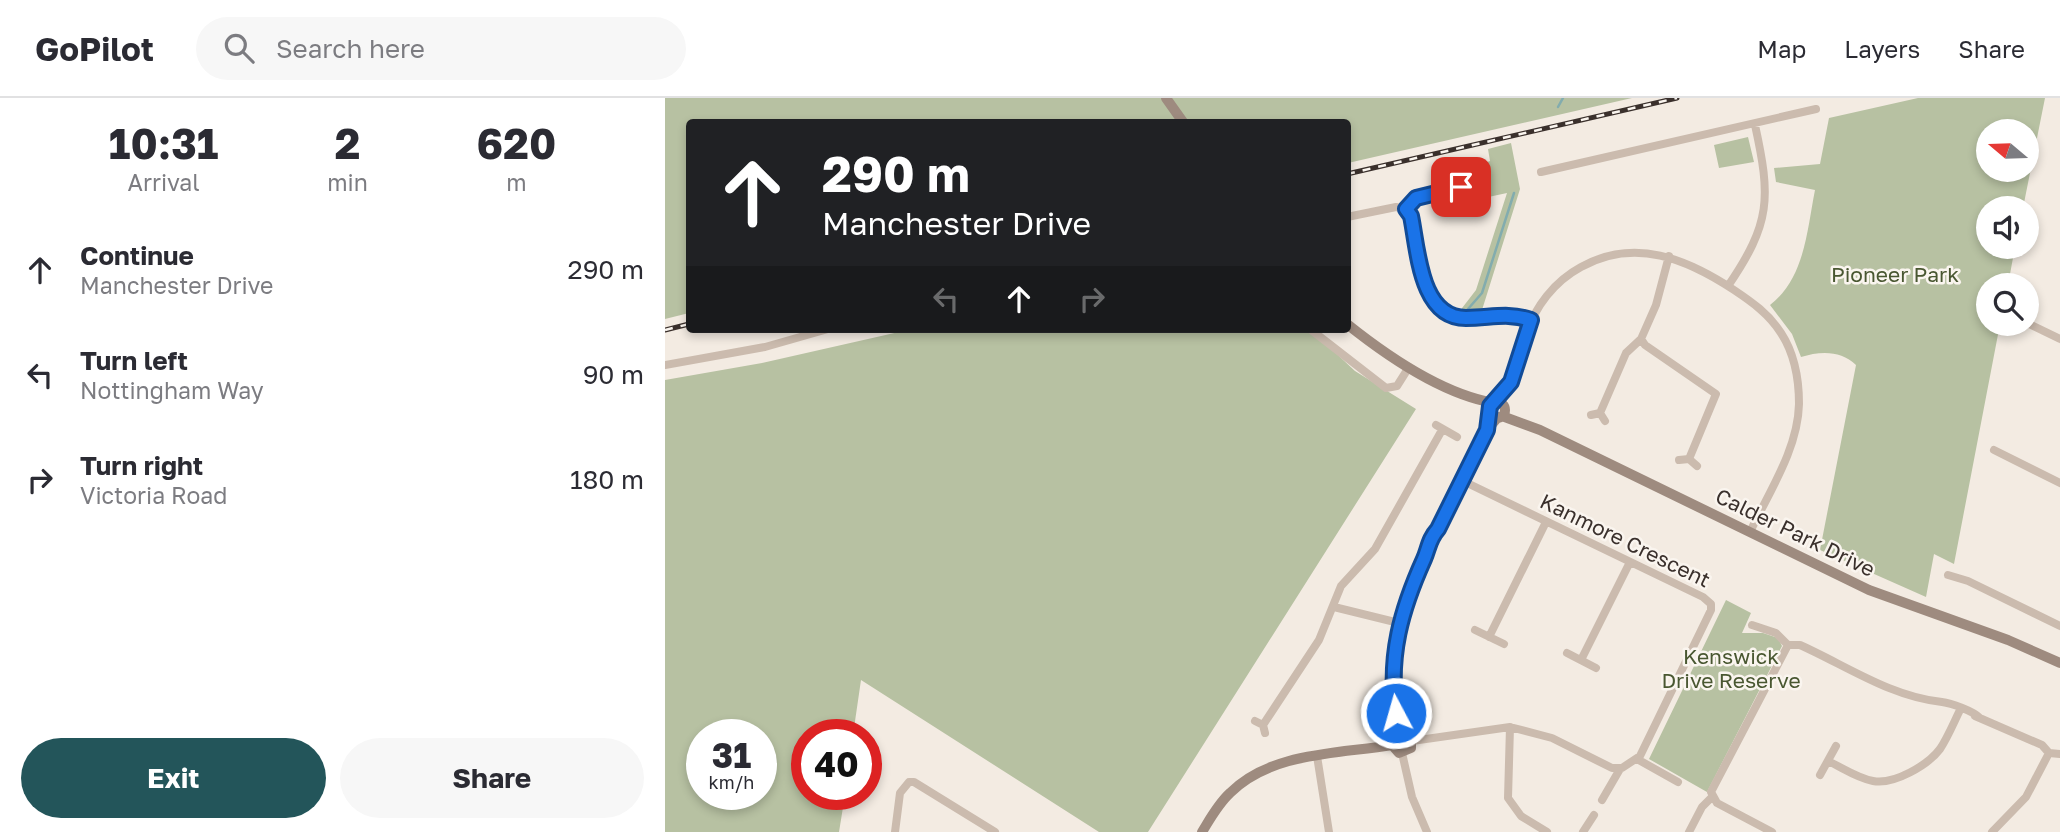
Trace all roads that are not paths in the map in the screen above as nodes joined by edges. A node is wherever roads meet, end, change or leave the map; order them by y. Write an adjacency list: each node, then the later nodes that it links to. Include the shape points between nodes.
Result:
1 (1166, 98): 3 (street)
2 (1816, 109): 4 (street)
3 (1181, 119)
4 (1755, 125): 5 (street); 10 (street, via 1765,172 1763,218 1752,248)
5 (1541, 172)
6 (1476, 184): 7 (street, via 1416,198)
7 (1406, 209): 8 (street); 11 (street, via 1427,288 1439,308 1459,318 1507,314)
8 (1351, 215)
9 (1669, 256): 10 (street); 11 (street, via 1628,253 1586,264 1558,284); 16 (street, via 1656,306)
10 (1728, 286): 30 (street, via 1756,305 1782,334 1798,386 1792,444)
11 (1531, 320): 20 (street)
12 (1351, 327): 19 (street, Calder Park Drive)
13 (2039, 329): 17 (street)
14 (814, 333): 18 (street)
15 (1315, 333): 19 (street, via 1386,388 1397,386)
16 (1641, 339): 21 (street, via 1626,353); 24 (street, via 1716,394)
17 (2060, 339)
18 (665, 365)
19 (1409, 367): 20 (street, Calder Park Drive)
20 (1497, 409): 27 (street); 30 (street, Calder Park Drive)
21 (1599, 416)
22 (1457, 437): 33 (street, via 1439,427 1375,549 1346,579)
23 (1994, 450): 28 (street)
24 (1689, 459): 25 (street); 26 (street)
25 (1679, 460)
26 (1697, 466)
27 (1463, 481): 29 (street, Kanmore Crescent); 34 (street)
28 (2060, 483)
29 (1545, 522): 31 (street, Kanmore Crescent); 38 (street)
30 (1750, 532): 43 (street, Calder Park Drive, via 1869,590)
31 (1630, 562): 42 (street); 56 (street, Kanmore Crescent, via 1703,597 1711,607)
32 (1948, 575): 36 (street)
33 (1334, 607): 34 (street); 46 (street, via 1313,652)
34 (1399, 623): 48 (street, via 1392,677)
35 (1752, 625): 40 (street, via 1776,633)
36 (2060, 626)
37 (1475, 630): 38 (street)
38 (1489, 637): 39 (street)
39 (1504, 644)
40 (1788, 645): 45 (street, via 1800,645 1863,678 1953,704); 62 (street)
41 (1567, 653): 42 (street)
42 (1581, 660): 44 (street)
43 (2060, 663)
44 (1596, 668)
45 (1959, 711): 54 (street, via 1974,712 2042,745); 58 (street, via 1932,757 1896,778 1875,781)
46 (1261, 726)
47 (1510, 727): 49 (street); 59 (street, via 1552,738); 70 (street, via 1508,798 1521,816)
48 (1399, 733): 49 (street, via 1406,733); 50 (street)
49 (1412, 741): 52 (street, via 1409,751)
50 (1392, 745): 52 (street); 55 (street)
51 (1836, 746): 58 (street)
52 (1402, 753): 69 (street, via 1412,797)
53 (2060, 754): 54 (street)
54 (2048, 755): 57 (street); 74 (street, via 2026,797)
55 (1317, 756): 67 (street, via 1276,764 1251,776 1224,798); 68 (street)
56 (1637, 759): 59 (street); 61 (street)
57 (2060, 760)
58 (1828, 761): 60 (street)
59 (1620, 769): 63 (street)
60 (1820, 775)
61 (1678, 782)
62 (1711, 798): 72 (street); 73 (street)
63 (1602, 800)
64 (1594, 815): 71 (street)
65 (895, 832): 66 (street, via 900,793 913,782)
66 (995, 832)
67 (1202, 832)
68 (1329, 832)
69 (1427, 832)
70 (1547, 832)
71 (1583, 832)
72 (1689, 832)
73 (1772, 832)
74 (1992, 832)

